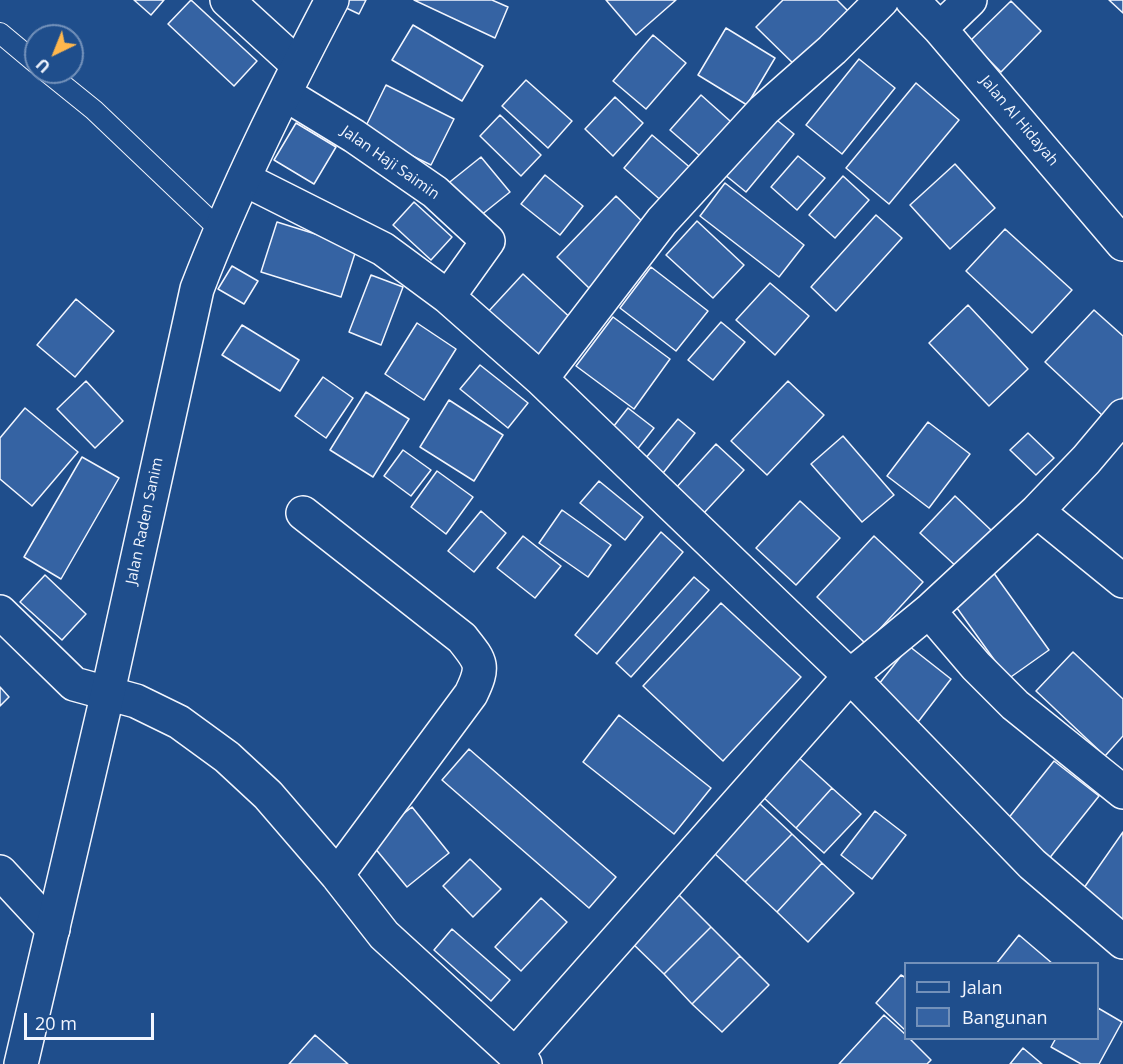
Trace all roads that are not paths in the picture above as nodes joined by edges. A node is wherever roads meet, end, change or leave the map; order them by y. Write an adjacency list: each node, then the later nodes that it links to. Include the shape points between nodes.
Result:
1 (227, 0): 9 (street, Jalan Haji Saimin)
2 (332, 0): 9 (street, Jalan Raden Sanim)
3 (882, 0): 15 (street, via 764,110 662,221)
4 (912, 0): 6 (street, Jalan Al Hidayah)
5 (970, 0): 6 (street)
6 (940, 29): 13 (street, Jalan Al Hidayah)
7 (0, 33): 8 (lane)
8 (24, 53)
9 (291, 80): 11 (street, Jalan Raden Sanim); 14 (street, Jalan Haji Saimin, via 354,136 435,192 488,242)
10 (63, 84): 12 (lane)
11 (244, 178): 12 (street, Jalan Raden Sanim); 14 (street, via 383,249)
12 (220, 230): 23 (street, Jalan Raden Sanim, via 197,289)
13 (1123, 244)
14 (448, 297): 15 (street)
15 (541, 379): 22 (street)
16 (1123, 416): 17 (street)
17 (1037, 511): 19 (street); 20 (street)
18 (303, 513): 26 (street, via 462,638 477,658 480,676 471,694)
19 (1123, 581)
20 (929, 611): 22 (street); 24 (street, via 1015,705)
21 (0, 612): 23 (street, via 74,684)
22 (850, 676): 28 (street, via 1032,864); 29 (street)
23 (108, 692): 26 (street, via 179,722 227,757 268,795); 27 (street, Jalan Raden Sanim)
24 (1123, 792)
25 (0, 872): 27 (street)
26 (337, 875): 29 (street, via 384,935)
27 (53, 928): 30 (street, Jalan Raden Sanim)
28 (1123, 942)
29 (520, 1060)
30 (21, 1064)

